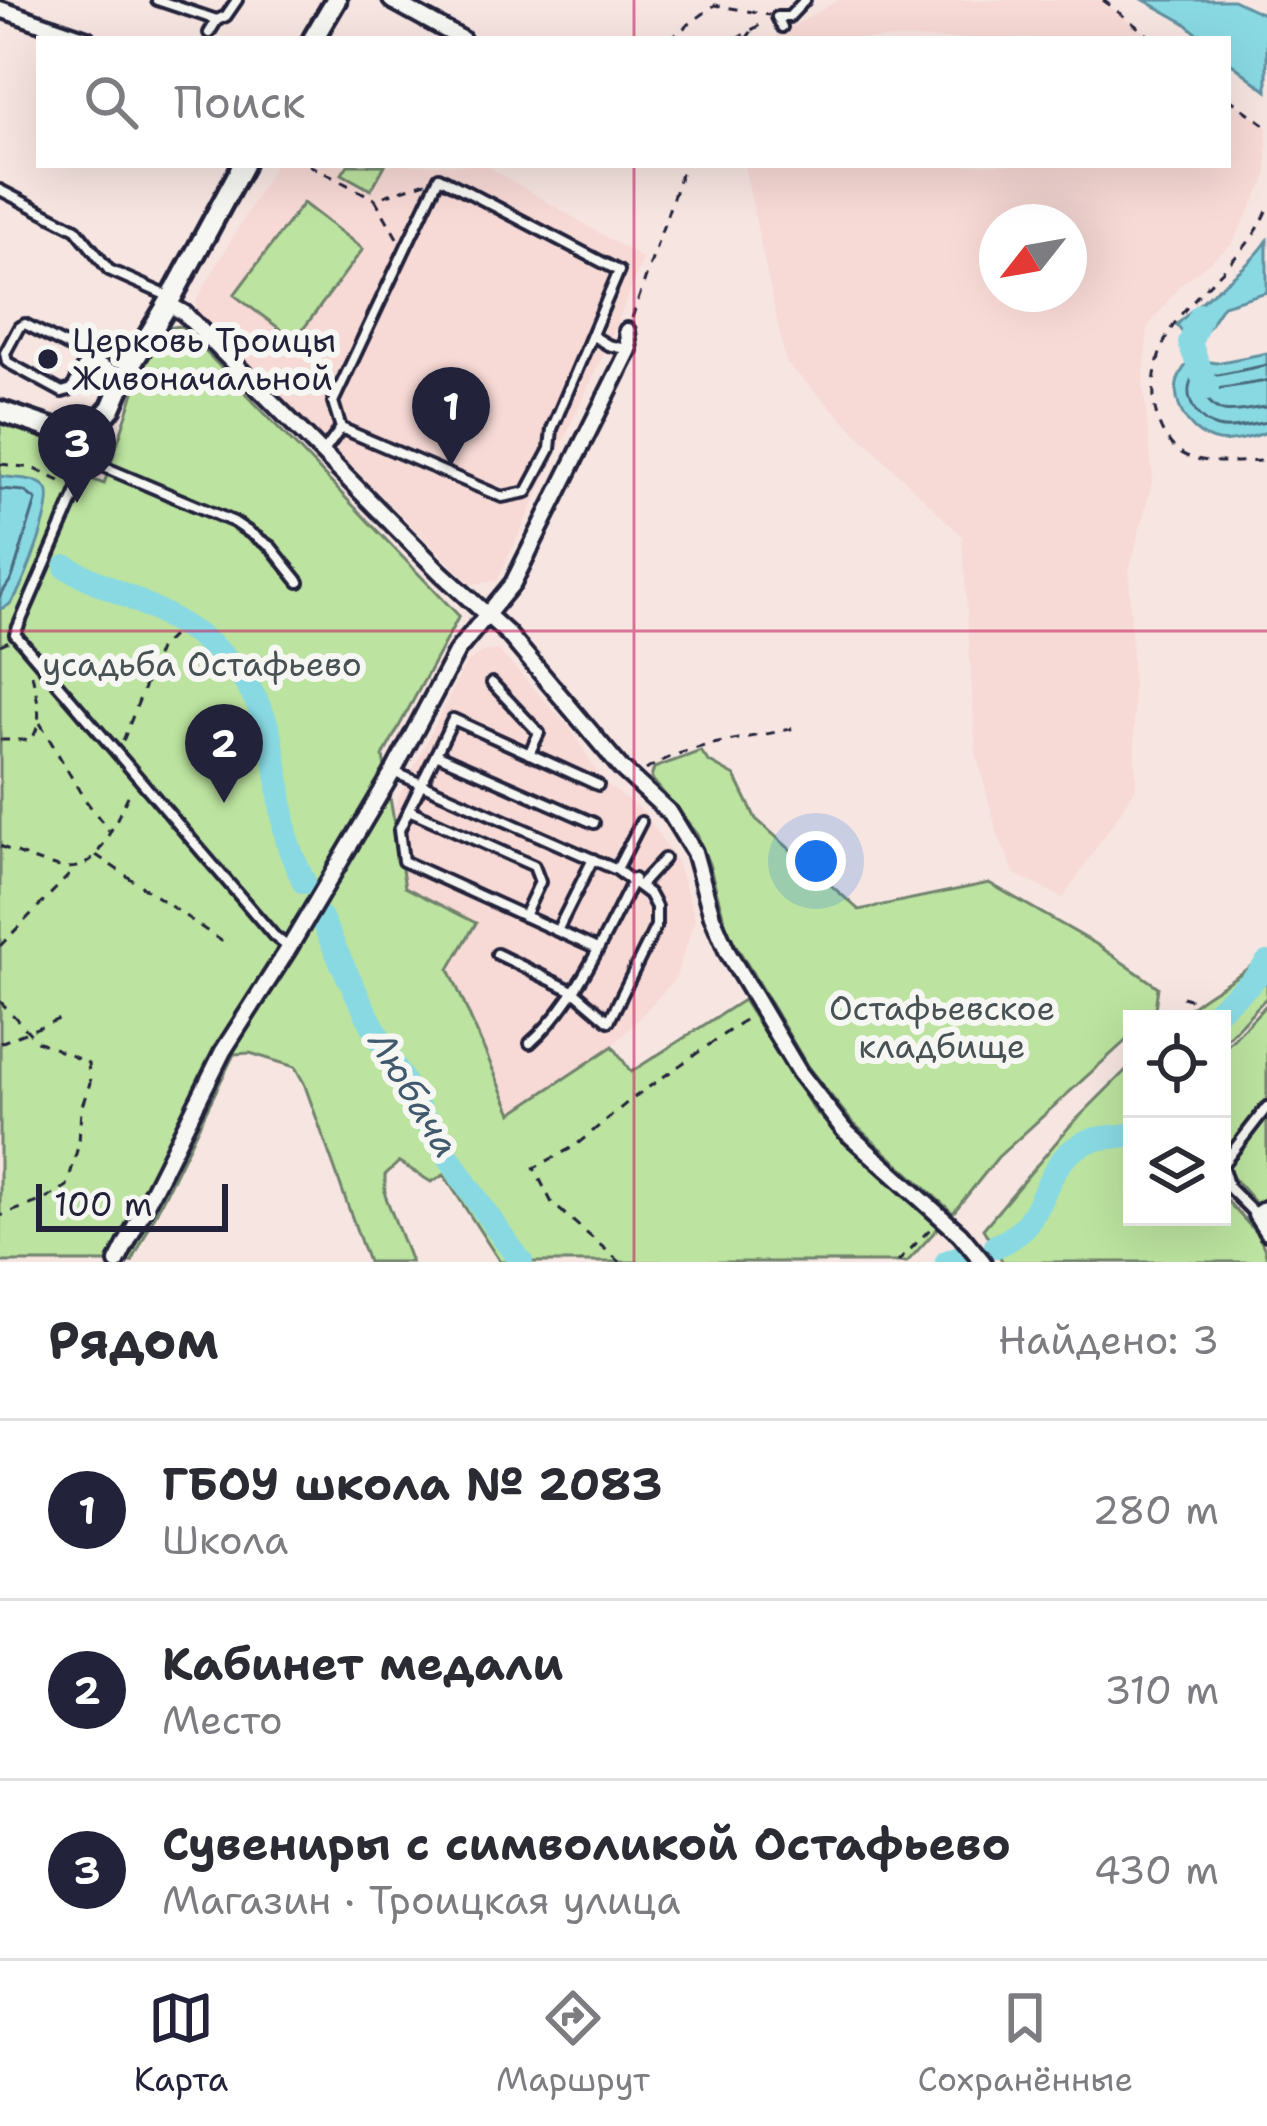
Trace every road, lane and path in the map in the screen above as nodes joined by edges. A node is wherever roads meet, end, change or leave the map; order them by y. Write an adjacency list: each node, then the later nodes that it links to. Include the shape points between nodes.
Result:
1 (157, 0): 9 (lane)
2 (237, 0): 9 (lane)
3 (336, 0): 14 (street)
4 (391, 0): 15 (street)
5 (806, 0): 8 (lane, via 788,17)
6 (1103, 0): 19 (path)
7 (0, 9): 13 (street)
8 (777, 16): 10 (path); 11 (lane); 16 (path, via 715,5)
9 (218, 20): 12 (lane)
10 (755, 26): 17 (path); 18 (path)
11 (782, 27)
12 (209, 32)
13 (78, 36)
14 (316, 36)
15 (457, 36)
16 (673, 36)
17 (740, 36)
18 (748, 36)
19 (1149, 36)
20 (1231, 100): 21 (path)
21 (1267, 126)
22 (241, 168): 30 (street)
23 (315, 168): 27 (path)
24 (683, 168): 31 (path)
25 (439, 177): 27 (path); 29 (lane); 32 (lane, via 619,271)
26 (0, 190): 30 (lane, via 76,229 110,270)
27 (375, 200): 29 (path)
28 (1267, 211): 41 (path, via 1237,260 1164,342 1153,397 1157,424 1184,454)
29 (403, 250): 38 (lane, via 333,402)
30 (170, 301): 35 (street); 39 (street)
31 (627, 332): 33 (street)
32 (593, 336): 33 (lane); 38 (lane, via 550,449 527,492 516,497)
33 (628, 350): 45 (street, via 512,583)
34 (87, 357): 34 (lane, via 72,389 62,392 4,353 25,324); 35 (lane)
35 (125, 376): 37 (street)
36 (0, 411): 37 (street, via 65,433)
37 (95, 425): 40 (lane)
38 (341, 428): 39 (lane)
39 (323, 453): 45 (street)
40 (90, 461): 43 (lane); 44 (lane, via 234,522 271,547)
41 (1267, 461)
42 (0, 464): 43 (path, via 33,467)
43 (78, 491): 47 (lane)
44 (299, 582)
45 (487, 617): 57 (street, via 457,651); 92 (street, via 679,825 718,934 799,1072 844,1130)
46 (178, 629): 56 (path, via 159,649)
47 (15, 634): 48 (path); 56 (lane)
48 (22, 647)
49 (29, 660): 51 (path)
50 (492, 682): 55 (lane, via 539,733)
51 (40, 723): 53 (path, via 31,740); 65 (path)
52 (794, 728): 59 (path, via 712,741 647,768)
53 (0, 740)
54 (436, 754): 55 (lane, via 453,719); 60 (lane); 64 (lane)
55 (529, 754): 61 (lane)
56 (120, 755): 58 (lane)
57 (393, 772): 60 (lane); 77 (street)
58 (138, 776): 65 (path); 77 (lane)
59 (649, 779)
60 (422, 784): 62 (lane); 68 (lane)
61 (598, 785)
62 (409, 810): 73 (lane, via 399,830 403,860); 73 (lane, via 534,866 540,882)
63 (641, 822): 70 (lane)
64 (593, 823)
65 (110, 833): 67 (path)
66 (0, 846): 71 (path)
67 (94, 854): 71 (path); 75 (path)
68 (593, 859): 70 (lane); 74 (lane)
69 (664, 859): 72 (lane)
70 (617, 870): 72 (lane)
71 (73, 871): 76 (path)
72 (637, 882): 78 (lane); 80 (lane, via 656,908 656,926 609,1021)
73 (524, 916): 74 (lane)
74 (557, 932): 78 (lane)
75 (223, 942)
76 (0, 946)
77 (289, 948): 94 (street, via 223,1051)
78 (597, 950): 80 (lane)
79 (497, 954): 80 (lane)
80 (574, 992): 87 (lane)
81 (1189, 993): 82 (path)
82 (1182, 997)
83 (0, 1000): 86 (path)
84 (749, 1011): 95 (path, via 534,1168 552,1203)
85 (64, 1017): 86 (path)
86 (29, 1031): 88 (path); 91 (path, via 88,1063 90,1083 67,1186)
87 (530, 1042)
88 (0, 1043)
89 (1267, 1107): 90 (lane, via 1222,1166 1229,1188)
90 (1261, 1212): 93 (street)
91 (0, 1216)
92 (941, 1217): 96 (path); 97 (street)
93 (1267, 1232)
94 (117, 1262)
95 (620, 1262)
96 (898, 1262)
97 (983, 1262)

